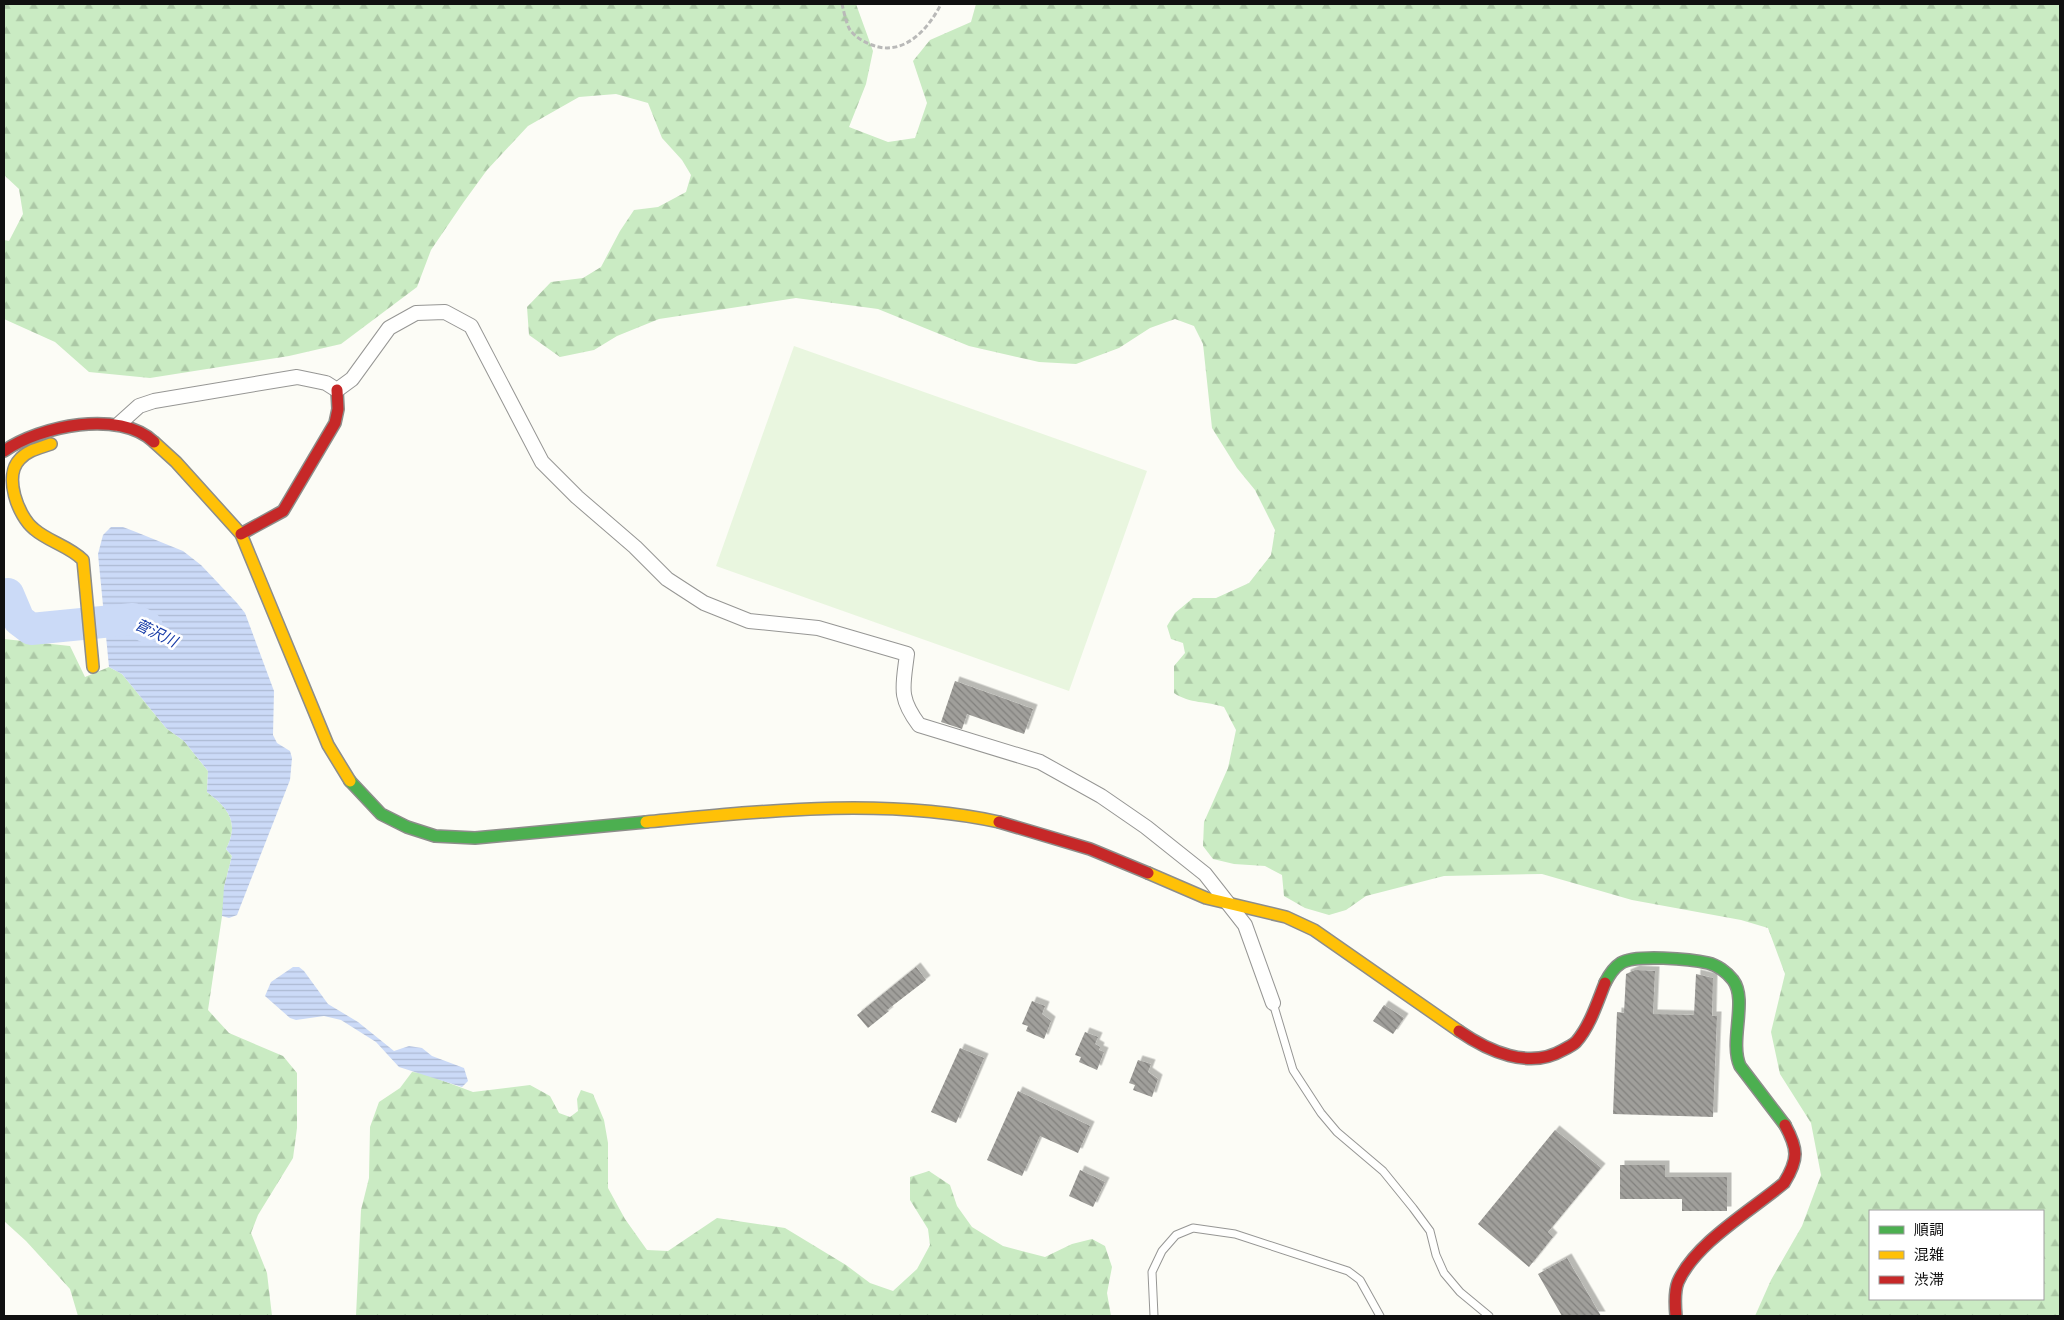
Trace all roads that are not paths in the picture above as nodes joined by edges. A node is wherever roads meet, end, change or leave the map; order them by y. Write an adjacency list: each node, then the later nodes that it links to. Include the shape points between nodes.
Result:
1 (337, 390): 2 (street, via 326,383 297,377 154,401 139,406); 5 (street, via 335,423 283,511); 7 (street, via 352,379 389,328 416,313 445,312 471,326 542,462 667,579 704,603 749,622 818,628 907,654 903,690 907,708 919,725 1040,762 1092,791 1146,827 1204,874)
2 (119, 424): 3 (street); 5 (street, via 146,434)
3 (73, 425): 4 (street, via 17,442); 6 (street, via 61,440 27,453 16,462 14,491 20,509 33,529 74,550 83,560)
4 (4, 451)
5 (241, 534): 7 (street, via 328,745 365,799 381,814 407,827 435,836 475,838 775,810 922,810 1021,827 1090,849 1206,898)
6 (93, 667)
7 (1228, 902): 8 (street, via 1245,925); 12 (street, via 1286,917 1314,930 1473,1040 1492,1051 1522,1058 1553,1056 1575,1043 1589,1022 1610,972 1622,962 1638,957 1709,963 1722,969 1734,981 1738,998 1735,1055 1787,1127 1795,1143 1796,1158 1784,1183 1686,1267 1677,1284)
8 (1273, 1003): 11 (lane, via 1293,1070 1321,1114 1383,1171 1414,1208 1430,1231 1444,1273 1460,1292)
9 (1154, 1316): 10 (lane, via 1152,1272 1162,1251 1176,1235 1193,1228 1235,1234 1348,1271 1360,1280)
10 (1380, 1316)
11 (1489, 1316)
12 (1676, 1316)

